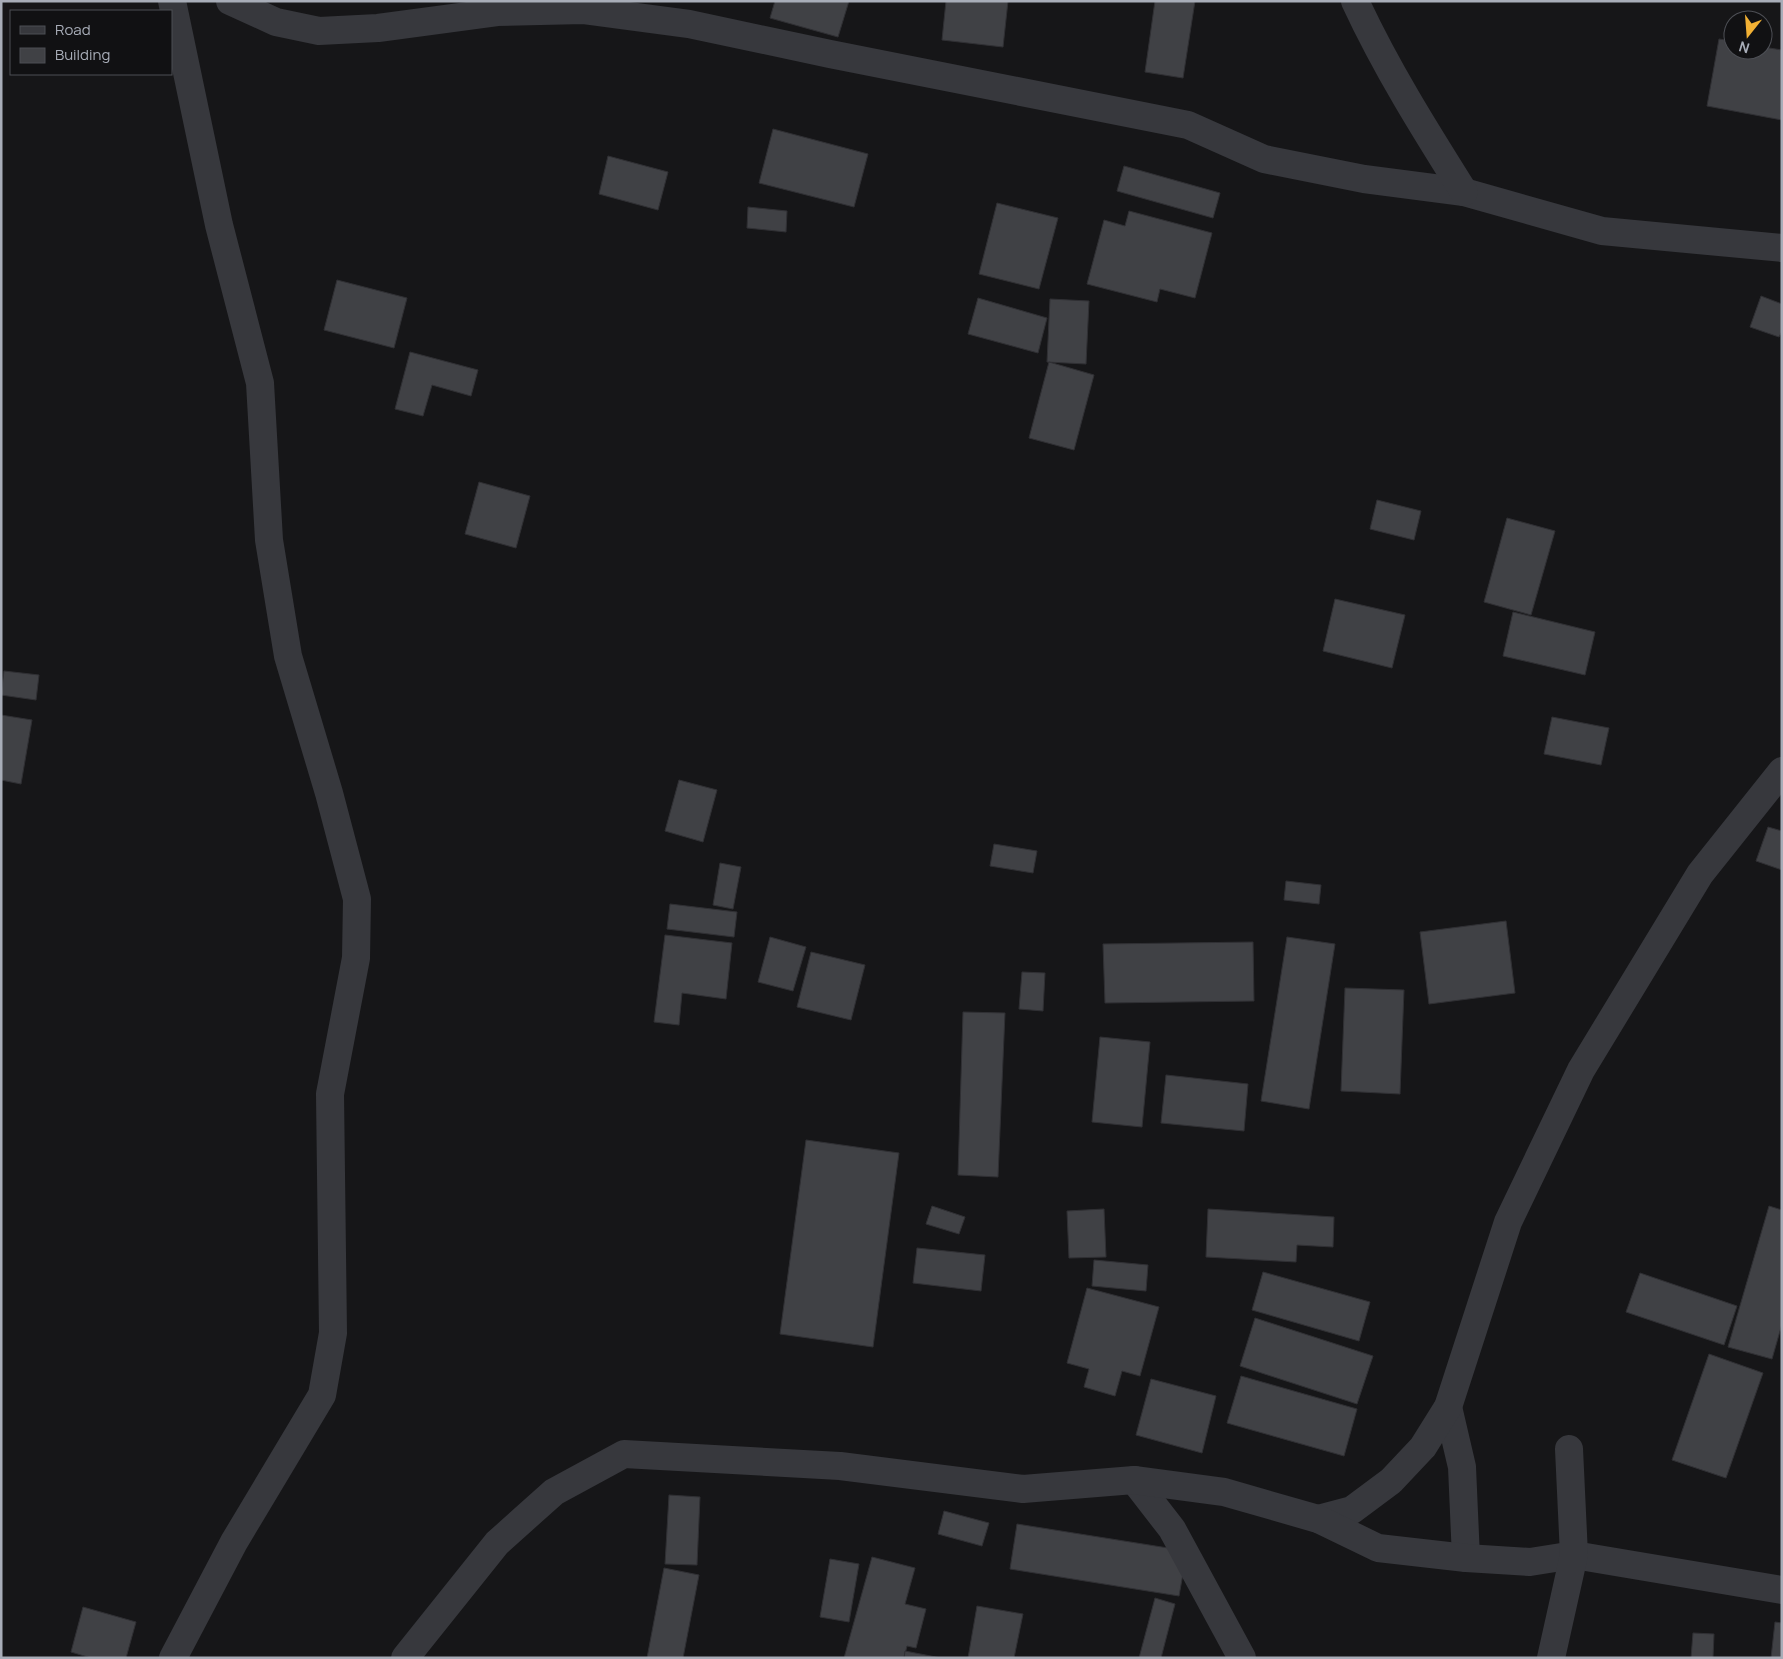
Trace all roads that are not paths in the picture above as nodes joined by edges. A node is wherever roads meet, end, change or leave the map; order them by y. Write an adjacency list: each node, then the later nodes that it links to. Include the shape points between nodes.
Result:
1 (172, 1): 14 (street, via 219,225 260,383 269,540 288,656 357,899 356,958 330,1094 333,1333 322,1395 234,1542)
2 (230, 1): 4 (street, via 276,22 319,31 378,28 497,12 584,10 689,24 1188,125 1264,158 1364,179)
3 (1355, 1): 4 (street, via 1418,119)
4 (1464, 192): 5 (street, via 1602,231)
5 (1782, 248)
6 (1782, 771): 7 (street, via 1700,874 1581,1070 1508,1222)
7 (1448, 1407): 10 (street, via 1423,1447 1392,1481 1352,1510); 12 (street, via 1462,1467)
8 (1569, 1448): 11 (street)
9 (1134, 1480): 10 (street, via 1224,1492); 15 (street, via 1023,1489 840,1466 624,1454 554,1492 497,1543); 16 (street, via 1172,1529)
10 (1318, 1519): 12 (street, via 1378,1548)
11 (1574, 1555): 12 (street, via 1530,1562); 13 (street); 17 (street)
12 (1466, 1558)
13 (1782, 1590)
14 (173, 1658)
15 (405, 1658)
16 (1242, 1658)
17 (1551, 1658)

